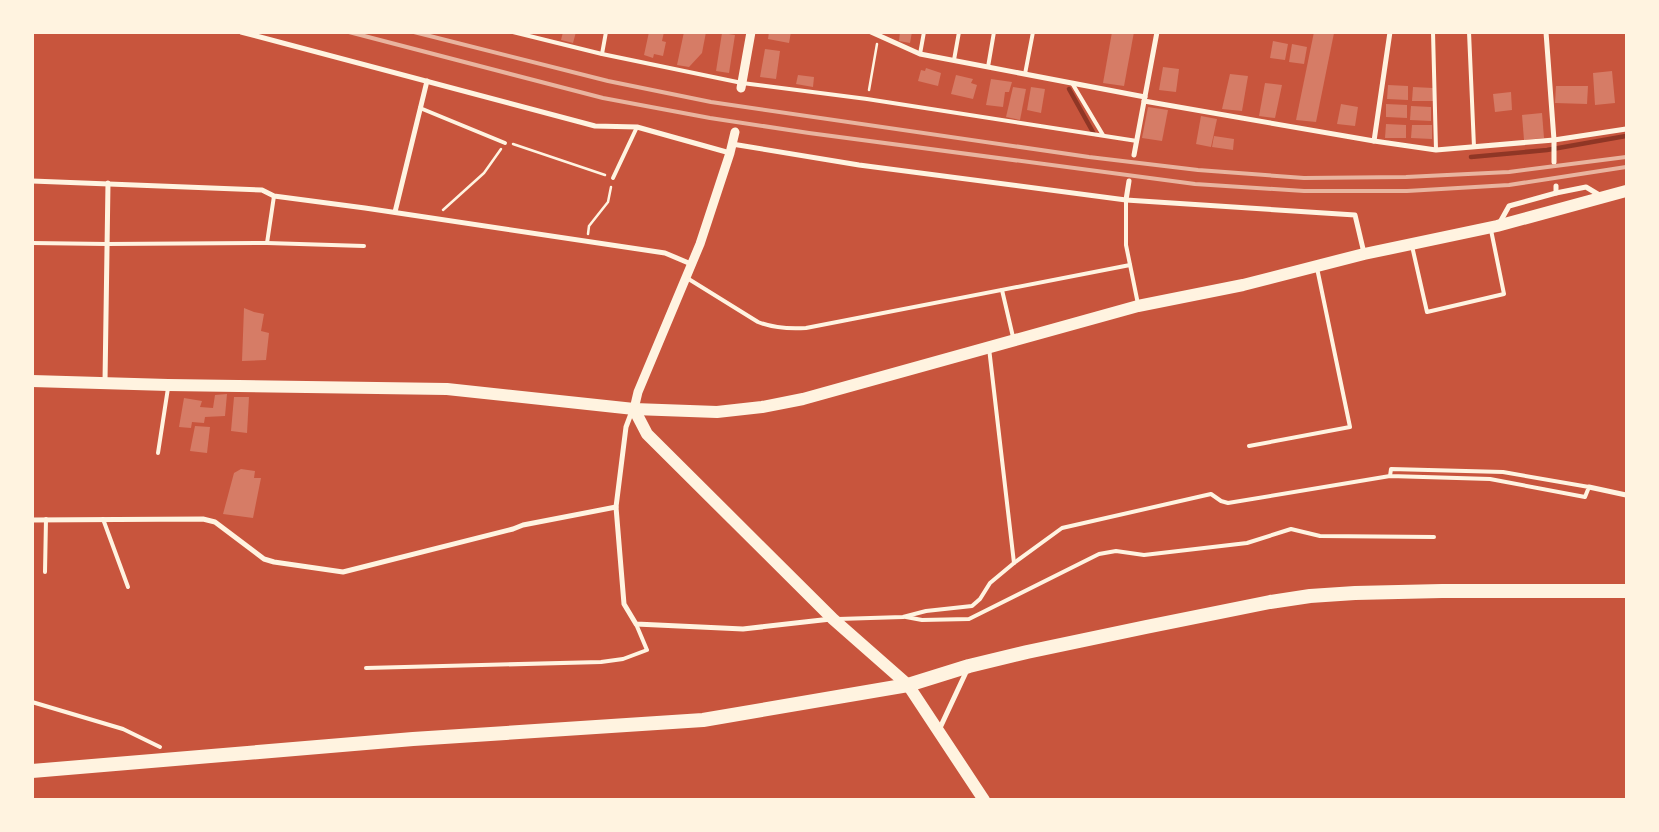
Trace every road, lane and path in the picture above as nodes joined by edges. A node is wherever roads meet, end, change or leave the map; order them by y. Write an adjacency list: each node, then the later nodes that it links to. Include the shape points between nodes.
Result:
1 (241, 32): 21 (street)
2 (513, 32): 16 (lane)
3 (606, 32): 16 (lane)
4 (751, 32): 23 (street)
5 (871, 32): 15 (street)
6 (924, 32): 17 (lane)
7 (959, 32): 18 (lane)
8 (994, 32): 19 (lane)
9 (1033, 32): 20 (lane)
10 (1157, 32): 25 (street)
11 (1390, 32): 33 (street)
12 (1433, 32): 37 (lane)
13 (1470, 32): 36 (lane)
14 (1546, 32): 31 (street)
15 (879, 36): 17 (street); 24 (path)
16 (602, 54): 23 (lane)
17 (920, 54): 18 (street)
18 (954, 60): 19 (street)
19 (988, 67): 20 (street)
20 (1025, 74): 22 (street)
21 (427, 81): 26 (street); 27 (street, via 595,126)
22 (1072, 83): 25 (street); 30 (lane)
23 (741, 86): 24 (lane)
24 (867, 99): 30 (lane)
25 (1145, 99): 32 (street); 33 (street)
26 (420, 108): 34 (lane); 51 (street)
27 (637, 127): 38 (street); 41 (lane)
28 (1626, 129): 31 (street)
29 (735, 132): 35 (street)
30 (1103, 135): 32 (lane)
31 (1554, 140): 36 (street); 40 (street)
32 (1137, 141): 39 (street)
33 (1374, 142): 37 (street)
34 (505, 143): 41 (path); 52 (path, via 484,172)
35 (732, 144): 38 (street); 50 (street)
36 (1474, 146): 37 (street)
37 (1436, 150)
38 (730, 153): 61 (street)
39 (1134, 155)
40 (1554, 162)
41 (613, 178): 54 (path, via 608,202 588,226)
42 (32, 181): 44 (street)
43 (1129, 182): 50 (street)
44 (108, 183): 48 (street, via 262,190); 57 (street)
45 (1556, 186): 47 (street)
46 (1626, 191): 49 (main road)
47 (1556, 193): 49 (street, via 1586,187); 53 (street, via 1509,206)
48 (274, 196): 51 (street); 56 (lane)
49 (1603, 197): 53 (main road)
50 (1126, 200): 60 (street, via 1355,215); 62 (lane, via 1126,245)
51 (395, 212): 52 (street)
52 (435, 218): 54 (street)
53 (1494, 227): 58 (main road); 58 (lane, via 1504,294 1426,312)
54 (588, 241): 61 (street, via 666,253)
55 (32, 243): 57 (lane)
56 (268, 243): 57 (lane); 59 (lane)
57 (107, 244): 70 (street)
58 (1411, 244): 60 (main road)
59 (364, 246)
60 (1364, 254): 63 (main road)
61 (691, 264): 64 (street)
62 (1130, 265): 65 (lane); 66 (lane)
63 (1316, 266): 66 (main road, via 1243,285); 73 (lane, via 1350,427)
64 (685, 277): 65 (lane, via 758,322 790,329); 72 (street)
65 (1002, 290): 67 (lane)
66 (1138, 306): 67 (main road)
67 (1014, 340): 68 (main road)
68 (989, 346): 72 (main road, via 762,408 717,412); 83 (lane)
69 (32, 381): 70 (main road)
70 (106, 383): 71 (main road)
71 (168, 385): 72 (main road, via 447,389); 74 (lane)
72 (634, 409): 78 (street, via 626,426); 88 (main road, via 647,434)
73 (1249, 446)
74 (158, 453)
75 (1390, 476): 76 (lane, via 1391,469 1503,472); 76 (lane, via 1490,479 1585,497); 83 (lane, via 1228,503 1211,494 1062,528)
76 (1589, 487): 77 (street)
77 (1626, 495)
78 (616, 507): 80 (street, via 523,525 343,572 264,559 215,522 203,519); 89 (street, via 624,604)
79 (46, 519): 80 (street); 81 (street); 84 (lane)
80 (103, 519): 85 (lane)
81 (32, 520)
82 (1434, 537): 87 (lane, via 1320,536 1291,529 1247,543 1144,555 1116,551 1099,554 969,619)
83 (1014, 563): 87 (lane, via 990,583 972,606)
84 (45, 572)
85 (128, 587)
86 (1626, 591): 90 (highway, via 1442,591 1310,596 1146,627)
87 (903, 617): 88 (lane)
88 (833, 619): 89 (street, via 743,629); 92 (main road)
89 (636, 624): 91 (lane, via 647,650 623,659)
90 (969, 666): 92 (highway); 94 (street)
91 (366, 668)
92 (908, 685): 94 (main road); 96 (highway, via 703,720 413,739)
93 (32, 702): 95 (lane, via 123,729)
94 (939, 730): 97 (main road)
95 (160, 747)
96 (32, 771)
97 (984, 800)

